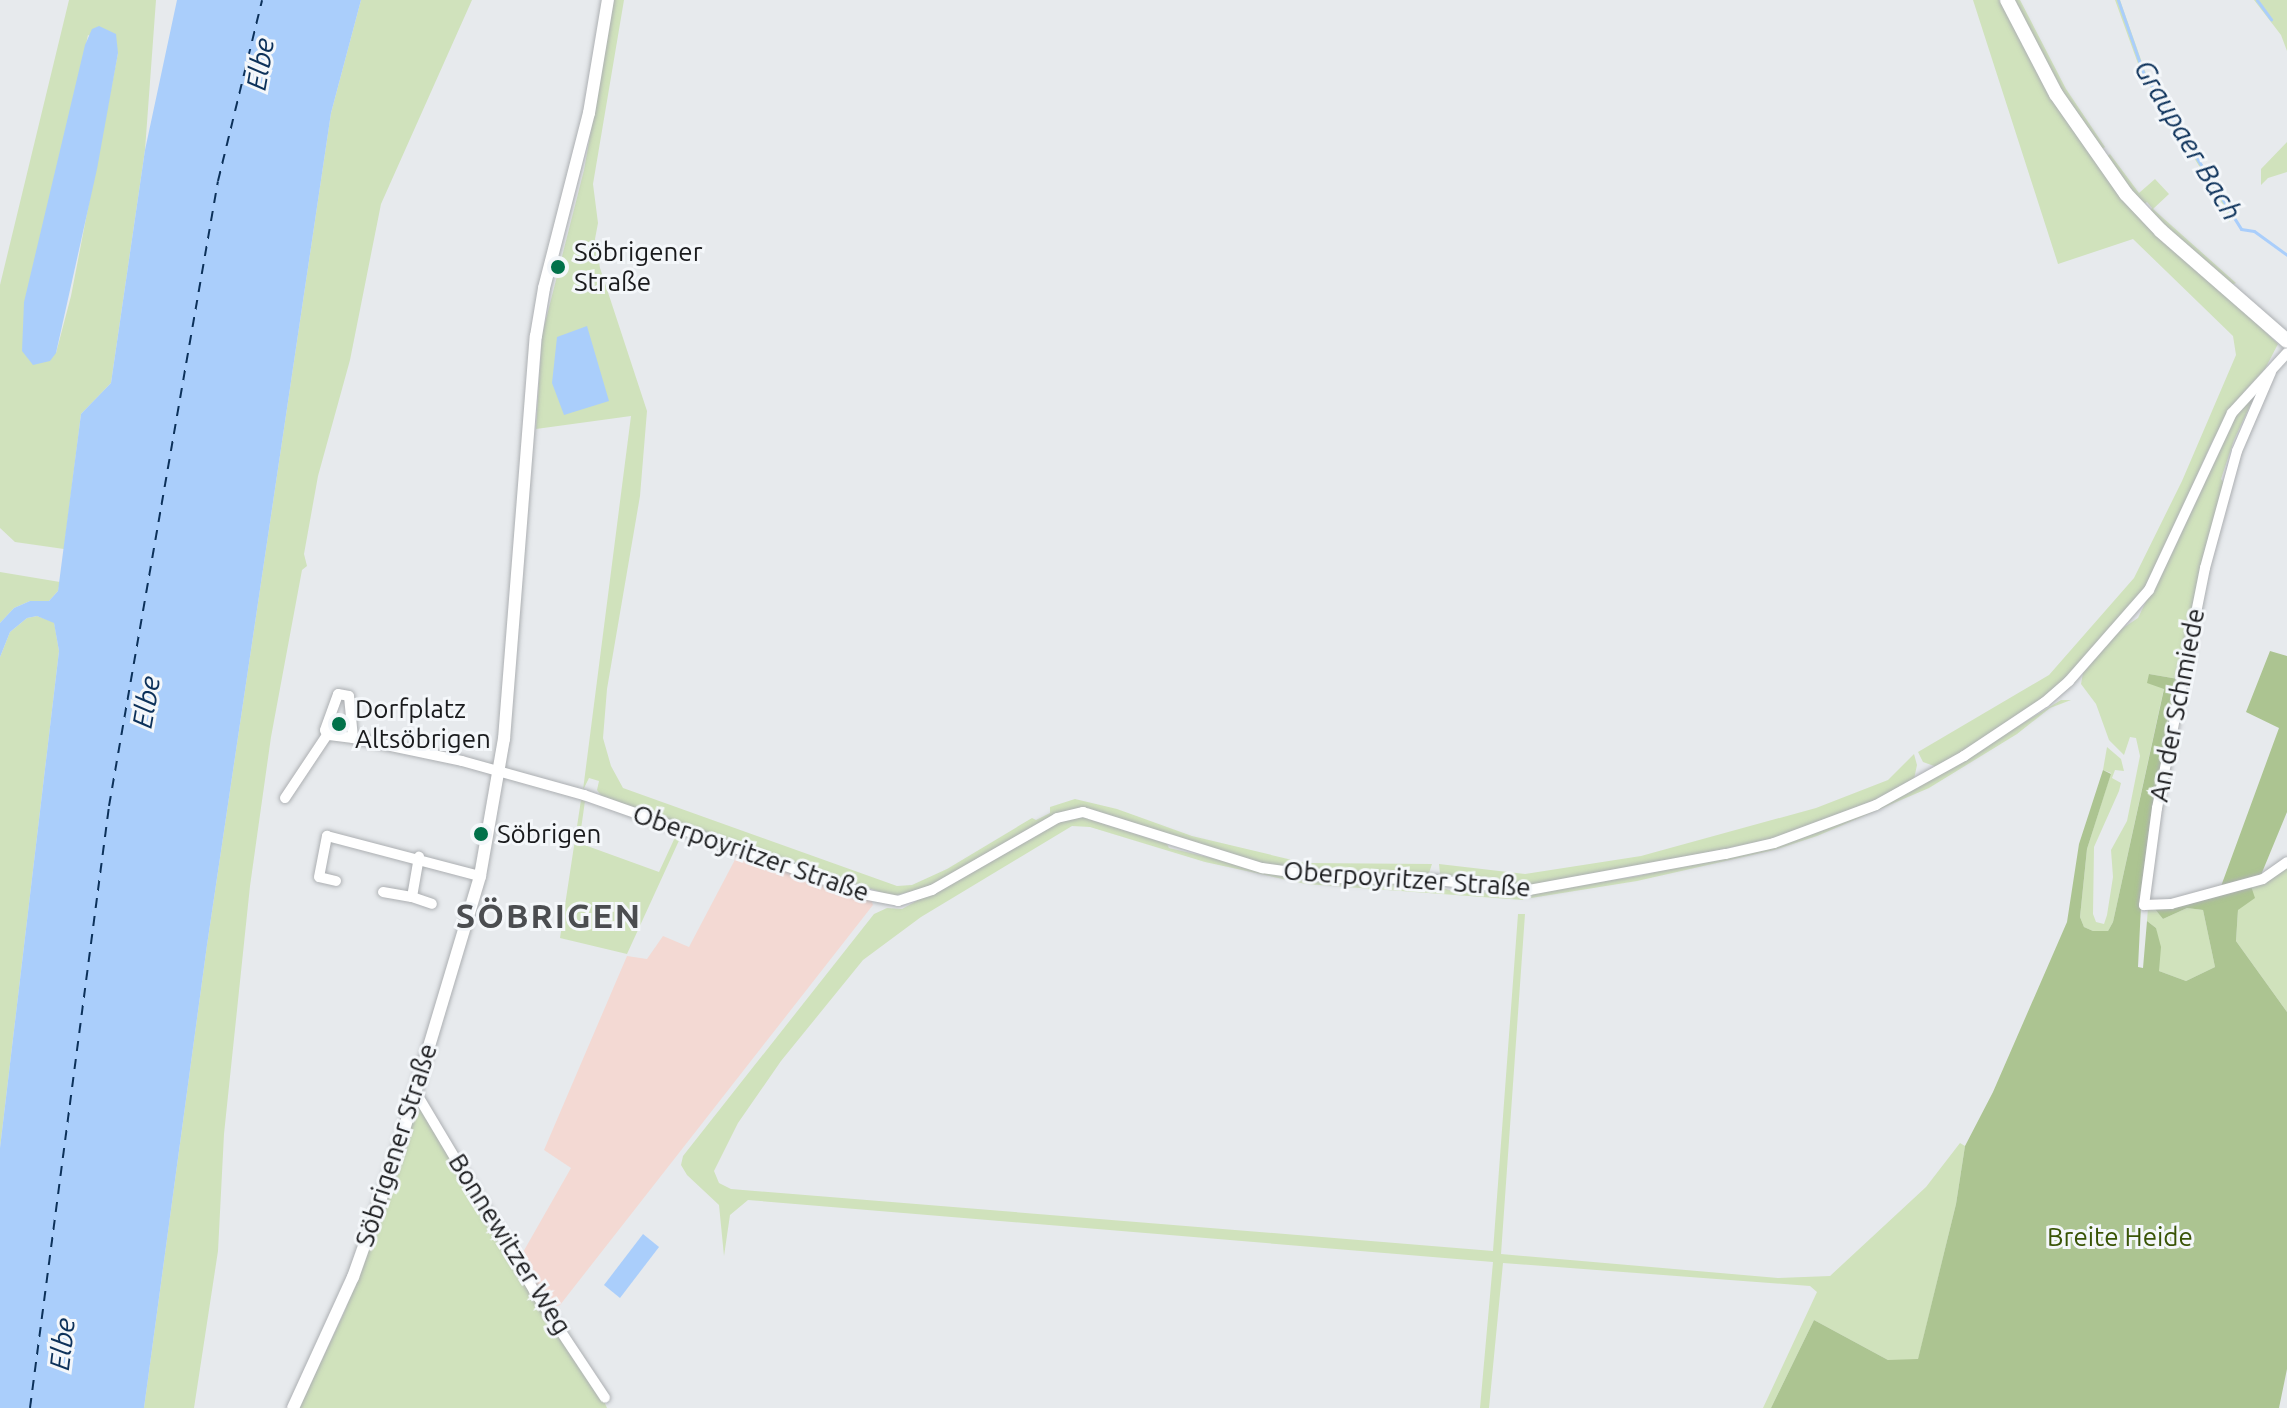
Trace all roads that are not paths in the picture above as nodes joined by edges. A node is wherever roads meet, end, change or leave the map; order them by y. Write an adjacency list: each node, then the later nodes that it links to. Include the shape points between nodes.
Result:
1 (608, 0): 8 (street, Söbrigener Straße, via 589,113 536,336 504,739)
2 (2007, 0): 3 (main road, via 2056,94 2126,194)
3 (2287, 341)
4 (2287, 353): 5 (street, Oberpoyritzer Straße)
5 (2274, 367): 8 (street, Oberpoyritzer Straße, via 2225,426 2149,590 2057,692 2013,726 1876,805 1774,843 1726,854 1529,890 1427,879 1334,878 1262,868 1083,812 1057,818 932,890 898,901 584,795); 11 (street, An der Schmiede, via 2237,451 2205,568 2144,905 2171,904 2263,879)
6 (327, 735): 7 (street, Oberpoyritzer Straße); 7 (street, via 338,694 349,696); 9 (street)
7 (353, 738): 8 (street, Oberpoyritzer Straße)
8 (496, 772): 12 (street, Söbrigener Straße)
9 (285, 798)
10 (419, 857): 12 (street); 13 (street, via 327,836 319,877); 15 (street)
11 (2287, 862)
12 (480, 876): 17 (street, Söbrigener Straße)
13 (336, 881)
14 (383, 892): 15 (street)
15 (412, 897): 16 (street)
16 (432, 904)
17 (415, 1091): 18 (street, Bonnewitzer Weg, via 534,1291); 19 (street, Söbrigener Straße, via 353,1277)
18 (605, 1398)
19 (293, 1408)

